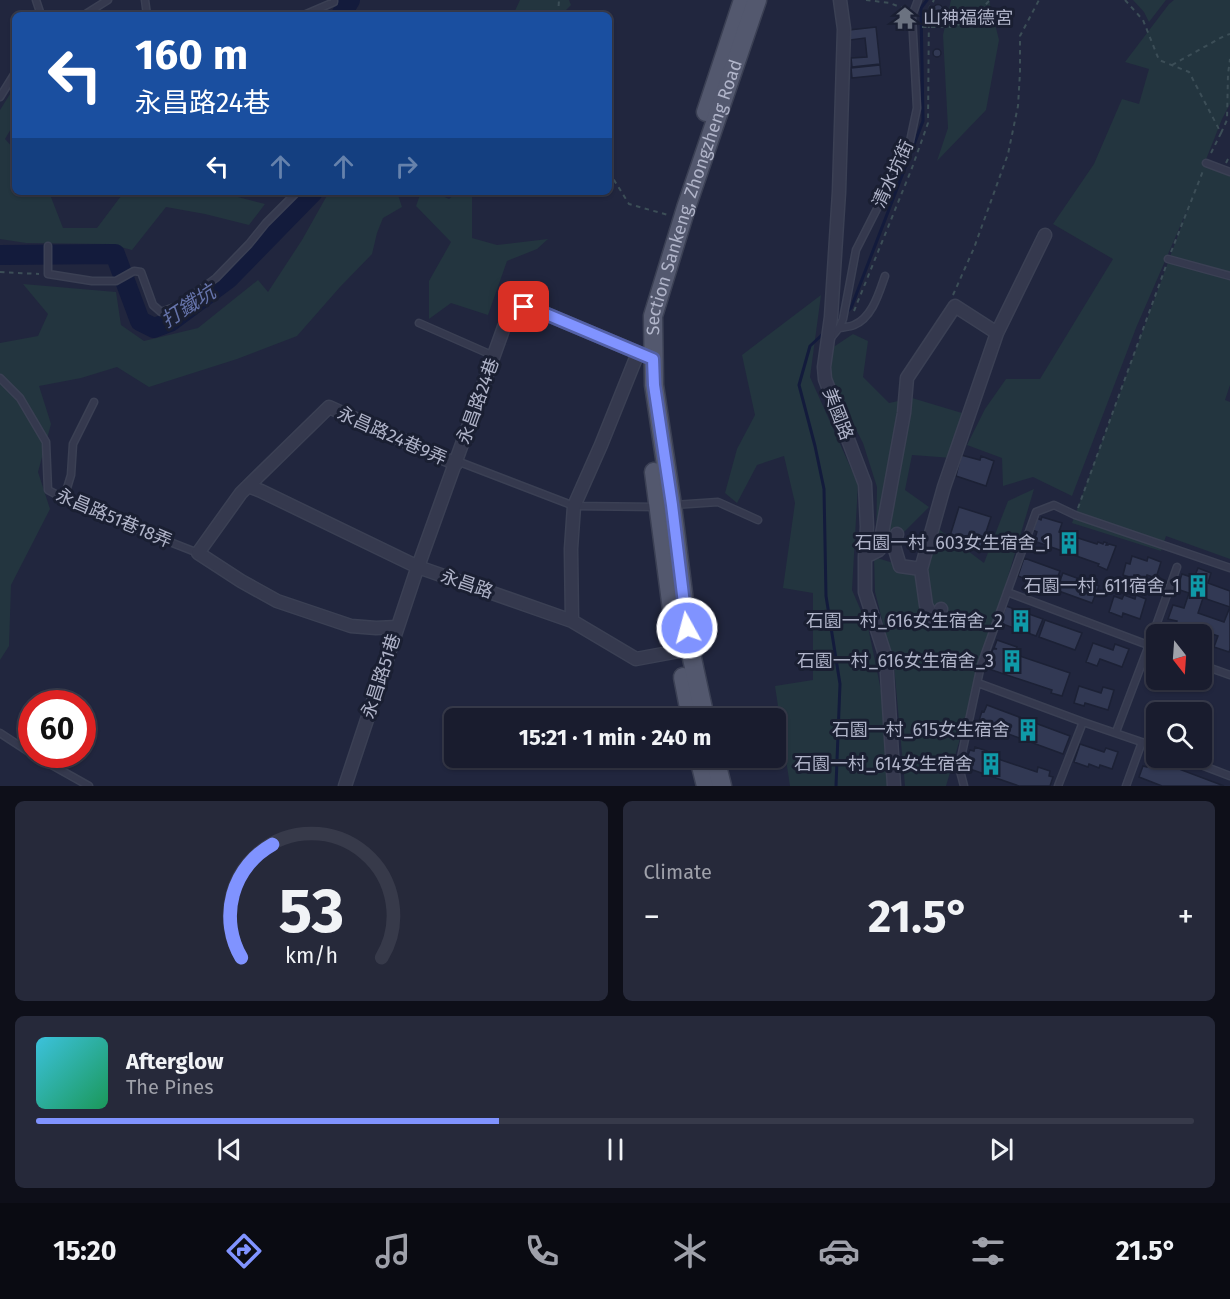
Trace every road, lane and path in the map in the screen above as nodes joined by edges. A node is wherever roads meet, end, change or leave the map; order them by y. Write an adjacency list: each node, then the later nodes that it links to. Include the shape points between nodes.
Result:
1 (108, 0): 11 (lane)
2 (334, 0): 12 (lane)
3 (743, 0): 25 (main road, Section Sankeng, Zhongzheng Road)
4 (757, 0): 39 (main road, Section Sankeng, Zhongzheng Road, via 686,208)
5 (840, 0): 34 (street, 美國路, via 844,41)
6 (866, 0): 13 (path, via 890,3)
7 (918, 0): 13 (lane, 清水坑街)
8 (990, 0): 14 (path, via 970,21 951,27)
9 (1039, 0): 33 (path, via 1020,36 1018,106 1008,154 950,303)
10 (1125, 0): 17 (path, via 1143,20 1159,60)
11 (90, 12)
12 (310, 12)
13 (913, 12): 34 (lane, 清水坑街, via 917,108 909,146 856,250 845,309)
14 (918, 27)
15 (1230, 34): 17 (path)
16 (1230, 59): 20 (path, via 1227,120)
17 (1172, 65): 20 (path, via 1189,72)
18 (12, 78): 19 (lane)
19 (0, 97)
20 (1221, 133): 21 (path)
21 (1206, 163): 22 (lane); 28 (path)
22 (1230, 171)
23 (612, 177): 25 (path, via 629,204)
24 (294, 195): 30 (lane, via 216,278 180,305 160,312 153,305 141,272 134,271 116,281)
25 (672, 216): 39 (main road, Section Sankeng, Zhongzheng Road, via 649,289 643,336)
26 (1045, 235): 36 (street)
27 (48, 246): 30 (lane)
28 (1168, 259): 32 (lane); 47 (path)
29 (0, 272): 30 (path)
30 (48, 274)
31 (885, 276): 37 (lane, via 864,318)
32 (1230, 276)
33 (955, 306): 36 (street); 51 (street, via 906,378 904,413 879,550)
34 (837, 318): 37 (street, 美國路)
35 (419, 323): 38 (lane)
36 (997, 333): 55 (street, via 944,487)
37 (832, 334): 51 (street, 美國路, via 825,379 865,484)
38 (494, 356): 39 (street, 永昌路24巷, via 512,310 524,307); 42 (street, 永昌路24巷)
39 (645, 356): 45 (street); 46 (main road, Section Sankeng, Zhongzheng Road, via 643,384)
40 (0, 378): 44 (lane, 永昌路51巷18弄, via 20,398 46,442 48,490)
41 (94, 402): 44 (lane, via 73,444)
42 (456, 463): 43 (street, 永昌路24巷9弄, via 329,407); 45 (lane); 52 (street, 永昌路24巷)
43 (248, 486): 50 (street); 52 (street, 永昌路)
44 (64, 498): 50 (lane, 永昌路51巷18弄)
45 (574, 506): 46 (lane); 58 (street)
46 (665, 506): 48 (lane, via 718,502); 62 (main road, Section Sankeng, Zhongzheng Road)
47 (1075, 515): 54 (lane); 56 (lane, via 1054,505 1036,512)
48 (758, 520)
49 (897, 534): 55 (street, via 894,546 900,566)
50 (198, 553): 60 (street, via 277,600 351,626)
51 (865, 557): 84 (street, 美國路, via 865,592 886,658)
52 (418, 567): 58 (street, 永昌路); 60 (street, 永昌路51巷)
53 (1177, 567): 59 (lane)
54 (1230, 568)
55 (921, 569): 57 (street, via 926,605 934,621)
56 (1007, 592): 61 (lane); 66 (lane)
57 (941, 609)
58 (572, 621): 62 (street, 永昌路, via 636,659)
59 (1157, 624)
60 (397, 627): 81 (street, 永昌路51巷)
61 (1146, 644)
62 (684, 650): 67 (main road, Section Sankeng, Zhongzheng Road); 68 (main road, Section Sankeng, Zhongzheng Road)
63 (1146, 653): 70 (lane)
64 (1212, 668): 65 (lane)
65 (1230, 675)
66 (978, 683): 69 (lane); 85 (lane, via 959,767)
67 (691, 708)
68 (702, 708)
69 (1083, 722): 70 (lane); 86 (lane)
70 (1116, 732): 72 (lane)
71 (0, 733): 74 (lane)
72 (1142, 742): 73 (lane); 87 (lane)
73 (1146, 743)
74 (18, 745)
75 (57, 768): 80 (lane)
76 (702, 768): 82 (main road)
77 (718, 768): 83 (main road)
78 (1209, 768): 79 (lane)
79 (1230, 776)
80 (89, 786)
81 (345, 786)
82 (706, 786)
83 (722, 786)
84 (894, 786)
85 (963, 786)
86 (1058, 786)
87 (1126, 786)

